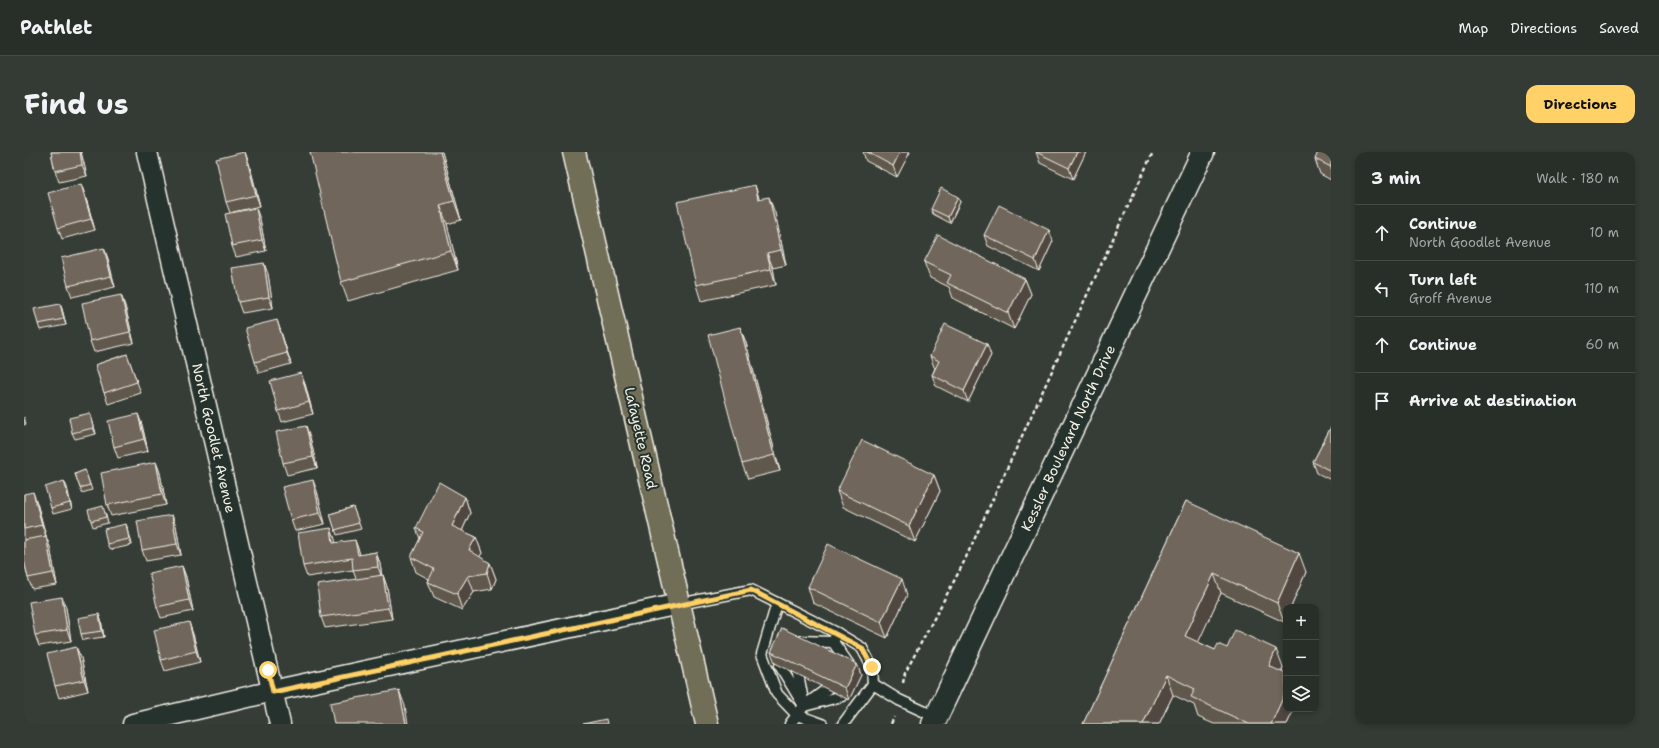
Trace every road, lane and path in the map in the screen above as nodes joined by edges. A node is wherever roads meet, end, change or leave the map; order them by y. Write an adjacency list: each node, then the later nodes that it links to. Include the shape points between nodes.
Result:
1 (147, 152): 16 (street, North Goodlet Avenue)
2 (574, 152): 6 (main road, Lafayette Road)
3 (1153, 152): 18 (path, via 962,566 905,673)
4 (1203, 152): 21 (main road, Kessler Boulevard North Drive)
5 (777, 603): 6 (lane, via 751,590); 7 (lane); 20 (lane, via 762,654 776,694)
6 (679, 604): 16 (street); 24 (main road, Lafayette Road)
7 (835, 638): 8 (lane); 9 (lane); 10 (lane); 12 (lane); 14 (lane, via 862,648 872,667)
8 (791, 641)
9 (810, 650)
10 (839, 664)
11 (780, 666): 19 (lane)
12 (854, 672)
13 (798, 674): 19 (lane)
14 (872, 684): 18 (lane); 27 (lane)
15 (827, 689): 19 (lane)
16 (273, 692): 22 (street); 23 (street, North Goodlet Avenue)
17 (842, 696): 19 (lane)
18 (899, 700): 21 (lane); 28 (path)
19 (804, 706): 20 (lane)
20 (797, 715): 25 (lane); 26 (lane)
21 (935, 721)
22 (133, 724)
23 (280, 724)
24 (707, 724)
25 (790, 724)
26 (822, 724)
27 (843, 724)
28 (891, 724)

